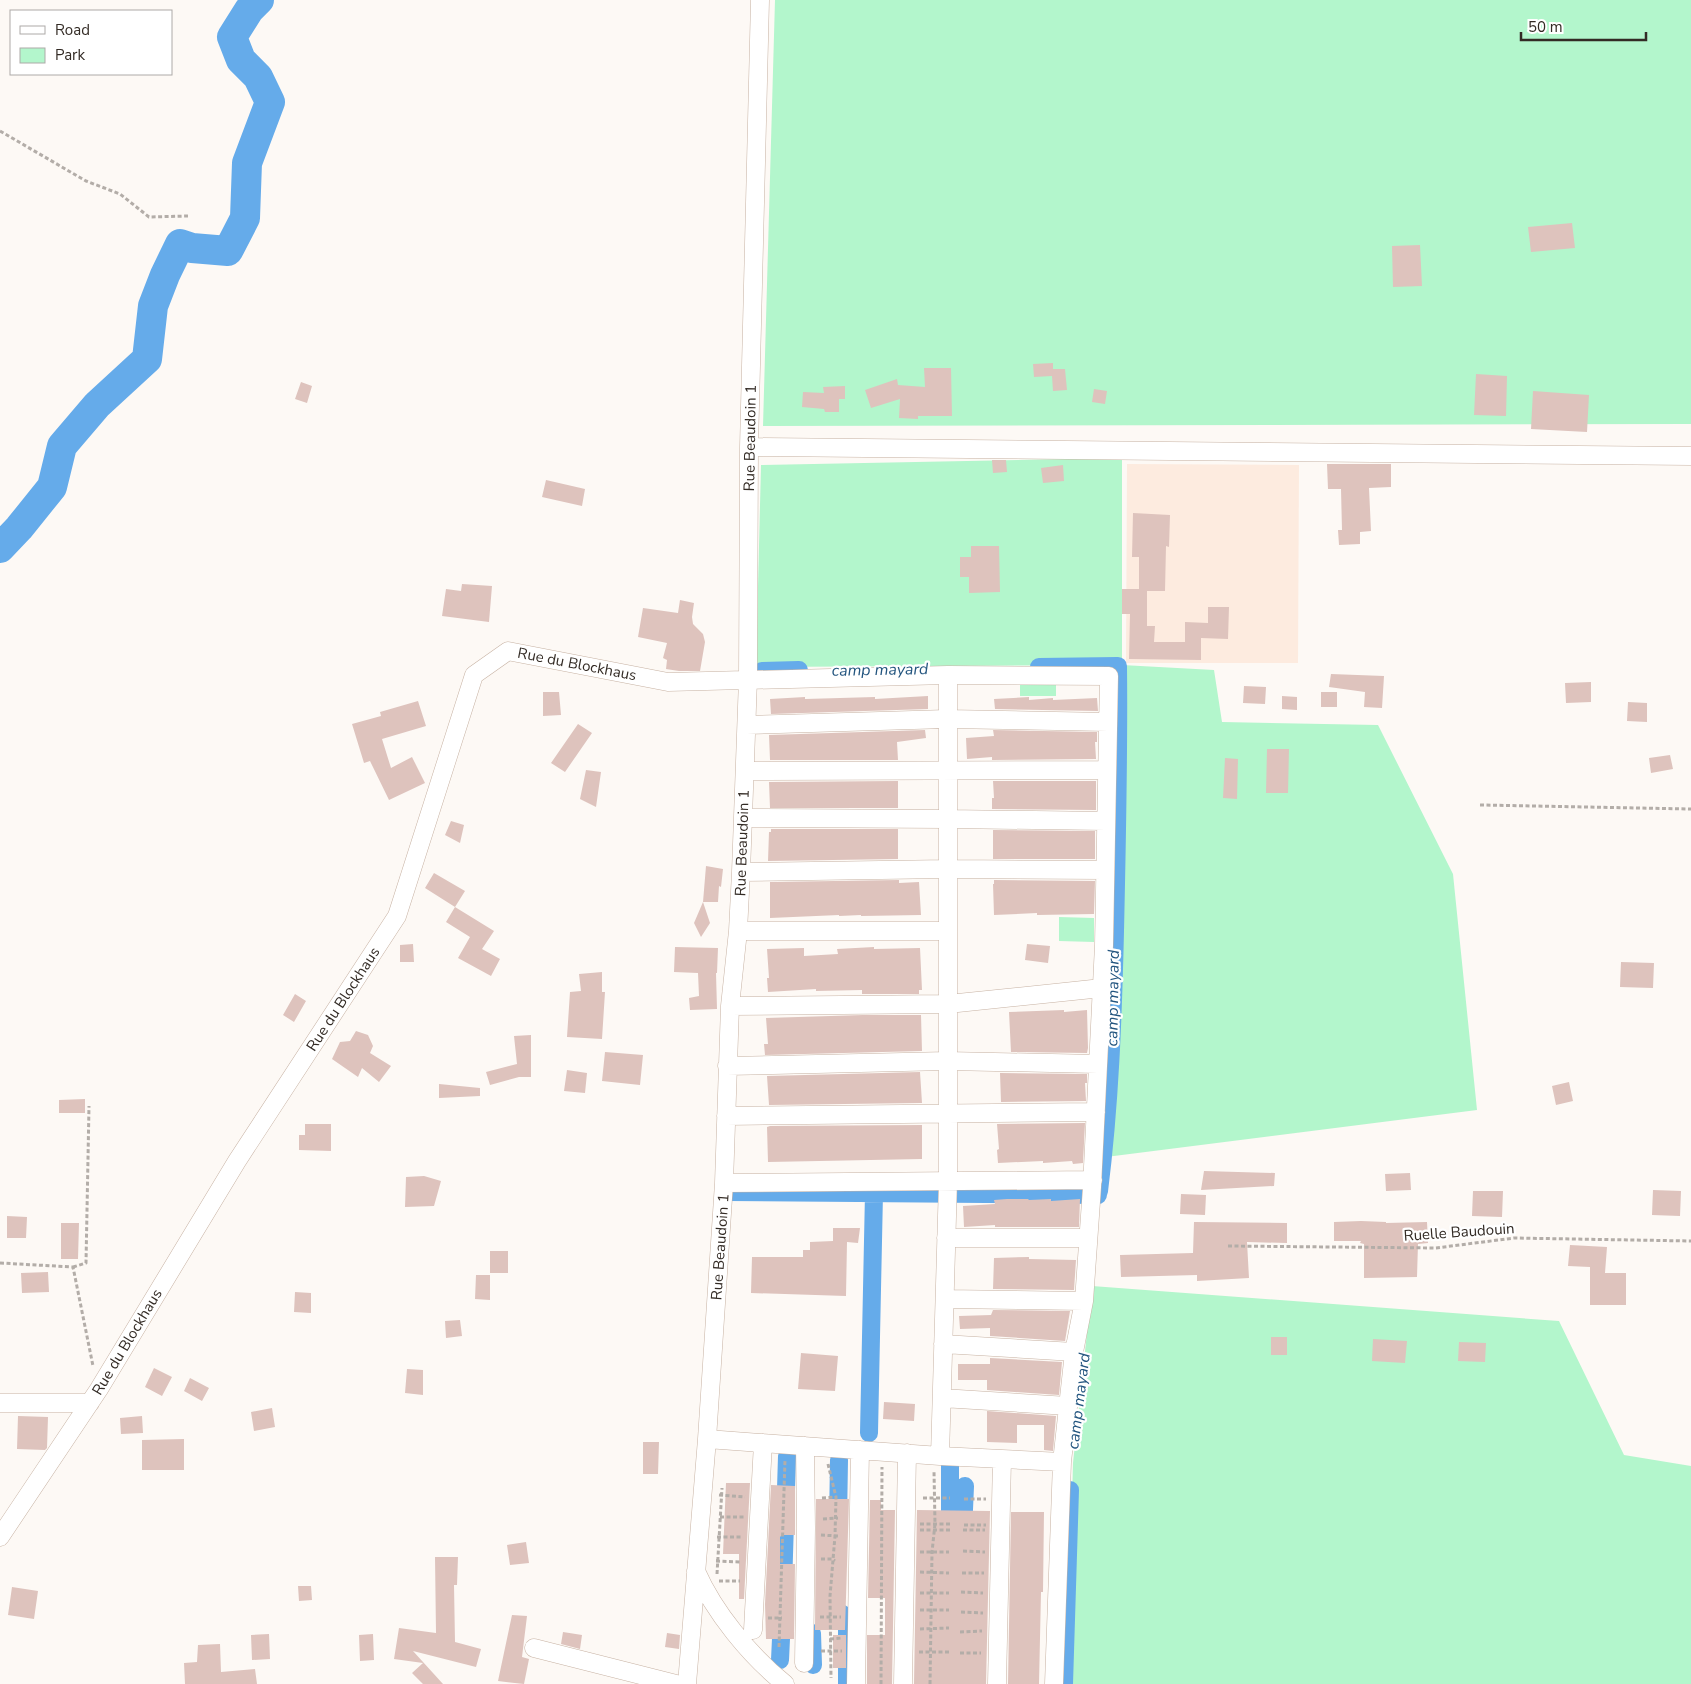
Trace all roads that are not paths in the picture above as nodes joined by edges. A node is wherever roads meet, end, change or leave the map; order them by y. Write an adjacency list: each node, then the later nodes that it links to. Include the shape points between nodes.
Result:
1 (760, 0): 2 (street, Rue Beaudoin 1)
2 (749, 447): 3 (street); 5 (street, Rue Beaudoin 1)
3 (1691, 456)
4 (948, 675): 5 (street, Rue du Blockhaus); 6 (street); 7 (street, Rue du Blockhaus, via 1109,676)
5 (748, 679): 8 (street, Rue Beaudoin 1); 38 (street, Rue du Blockhaus, via 668,682 508,651 474,675 397,916 237,1161)
6 (947, 719): 7 (street); 8 (street); 11 (street)
7 (1108, 722): 9 (street)
8 (746, 725): 10 (street, Rue Beaudoin 1)
9 (1107, 770): 11 (street); 14 (street)
10 (745, 771): 11 (street); 12 (street, Rue Beaudoin 1)
11 (948, 771): 13 (street)
12 (743, 818): 13 (street); 17 (street, Rue Beaudoin 1)
13 (947, 819): 14 (street); 15 (street)
14 (1106, 822): 16 (street)
15 (948, 869): 16 (street); 17 (street); 19 (street)
16 (1105, 870): 20 (street)
17 (741, 872): 18 (street, Rue Beaudoin 1)
18 (738, 931): 19 (street); 22 (street, Rue Beaudoin 1)
19 (948, 931): 21 (street)
20 (1102, 988): 21 (street); 24 (street)
21 (948, 1004): 22 (street); 23 (street)
22 (730, 1006): 25 (street, Rue Beaudoin 1)
23 (948, 1061): 24 (street); 25 (street); 27 (street)
24 (1098, 1064): 26 (street)
25 (727, 1066): 28 (street, Rue Beaudoin 1)
26 (1096, 1112): 27 (street); 31 (street)
27 (948, 1113): 28 (street); 30 (street)
28 (726, 1116): 29 (street, Rue Beaudoin 1)
29 (724, 1184): 30 (street); 42 (street, Rue Beaudoin 1)
30 (948, 1189): 31 (street); 32 (street)
31 (1092, 1189): 33 (street)
32 (946, 1238): 33 (street); 34 (street)
33 (1088, 1238): 35 (street)
34 (944, 1299): 35 (street); 36 (street)
35 (1084, 1300): 37 (street)
36 (943, 1344): 37 (street); 39 (street)
37 (1074, 1352): 41 (street)
38 (94, 1396): 40 (street); 50 (street, Rue du Blockhaus)
39 (942, 1398): 41 (street); 48 (street)
40 (0, 1403)
41 (1068, 1406): 49 (street)
42 (707, 1439): 43 (street); 51 (street, Rue Beaudoin 1)
43 (762, 1443): 44 (street); 52 (street)
44 (805, 1446): 45 (street); 54 (street)
45 (860, 1450): 46 (street); 58 (street)
46 (907, 1453): 48 (street); 59 (street)
47 (1002, 1459): 48 (street); 49 (street); 60 (street)
48 (937, 1460)
49 (1062, 1462): 61 (street)
50 (0, 1537)
51 (696, 1570): 56 (street, Rue Beaudoin 1); 57 (street, via 717,1610 755,1656)
52 (753, 1630)
53 (534, 1648): 55 (street)
54 (808, 1657)
55 (676, 1684)
56 (687, 1684)
57 (785, 1684)
58 (856, 1684)
59 (903, 1684)
60 (997, 1684)
61 (1054, 1684)

